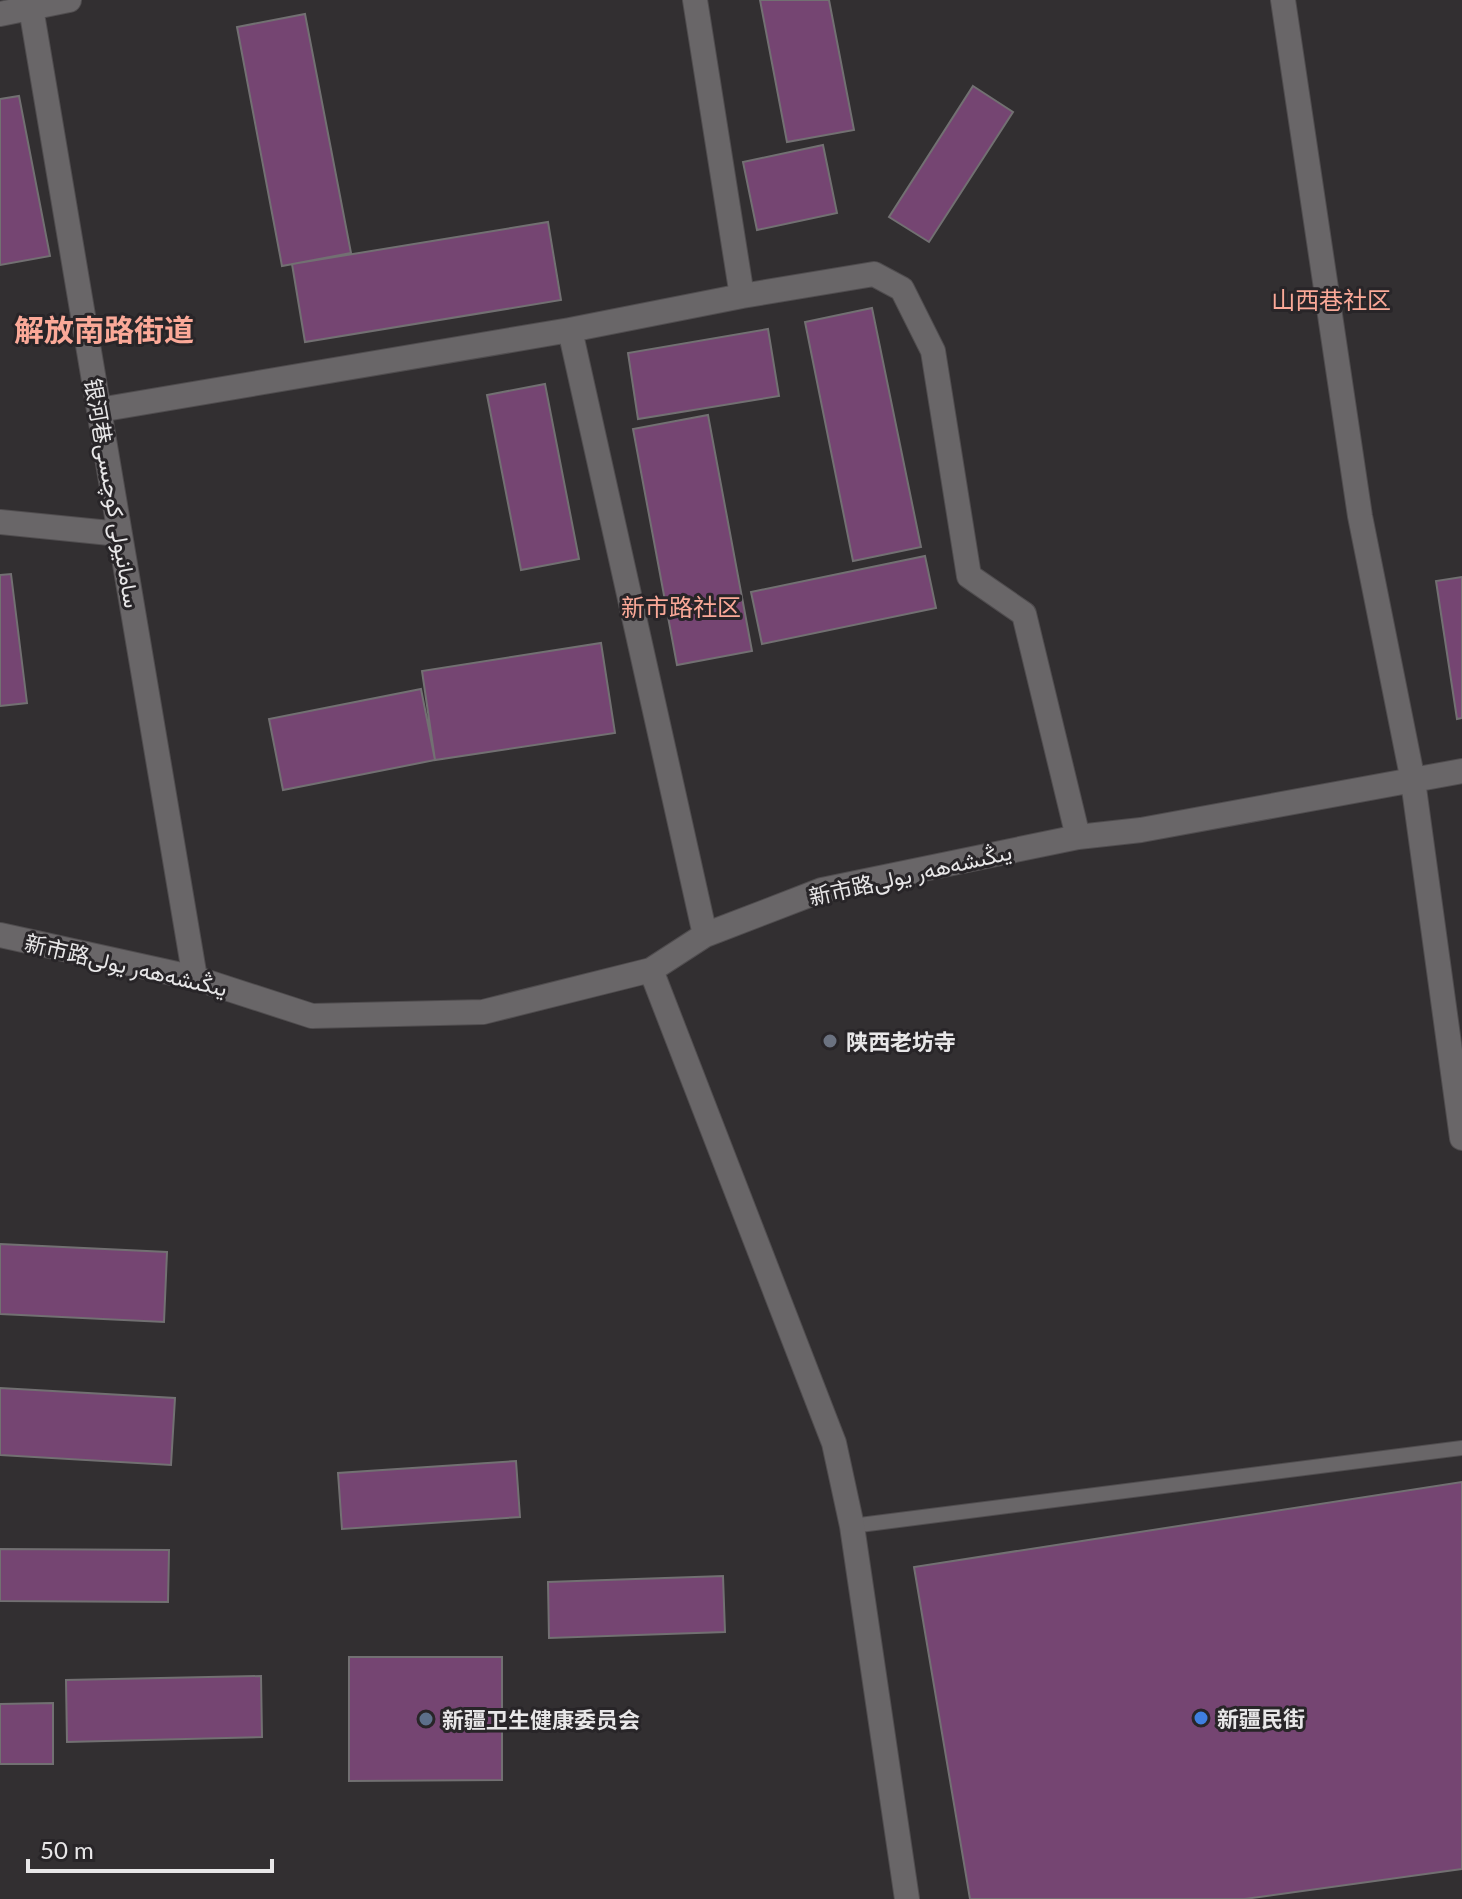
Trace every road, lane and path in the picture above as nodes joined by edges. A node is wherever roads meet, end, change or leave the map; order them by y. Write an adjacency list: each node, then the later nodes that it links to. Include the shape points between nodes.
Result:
1 (69, 0): 4 (street)
2 (695, 0): 6 (street)
3 (1283, 0): 12 (street, via 1360,516)
4 (31, 8): 5 (street); 8 (street, 银河巷سامانيولى كوچىسى)
5 (0, 14)
6 (742, 296): 7 (street); 13 (street, via 874,274 902,289 933,351 969,576 1024,614)
7 (570, 330): 8 (street); 15 (street)
8 (99, 410): 10 (street, 银河巷سامانيولى كوچىسى)
9 (0, 522): 10 (street)
10 (120, 534): 17 (street, 银河巷سامانيولى كوچىسى)
11 (1462, 771): 12 (street, 新市路يىڭىشەھەر يولى)
12 (1413, 781): 13 (street, 新市路يىڭىشەھەر يولى); 18 (street)
13 (1078, 837): 15 (street, 新市路يىڭىشەھەر يولى, via 822,890)
14 (0, 935): 17 (street, 新市路يىڭىشەھەر يولى)
15 (705, 935): 16 (street, 新市路يىڭىشەھەر يولى)
16 (651, 970): 17 (street, 新市路يىڭىشەھەر يولى, via 483,1012 312,1016); 20 (street, via 834,1443)
17 (195, 978)
18 (1462, 1138)
19 (1462, 1448): 20 (lane)
20 (852, 1526): 21 (street)
21 (907, 1899)

